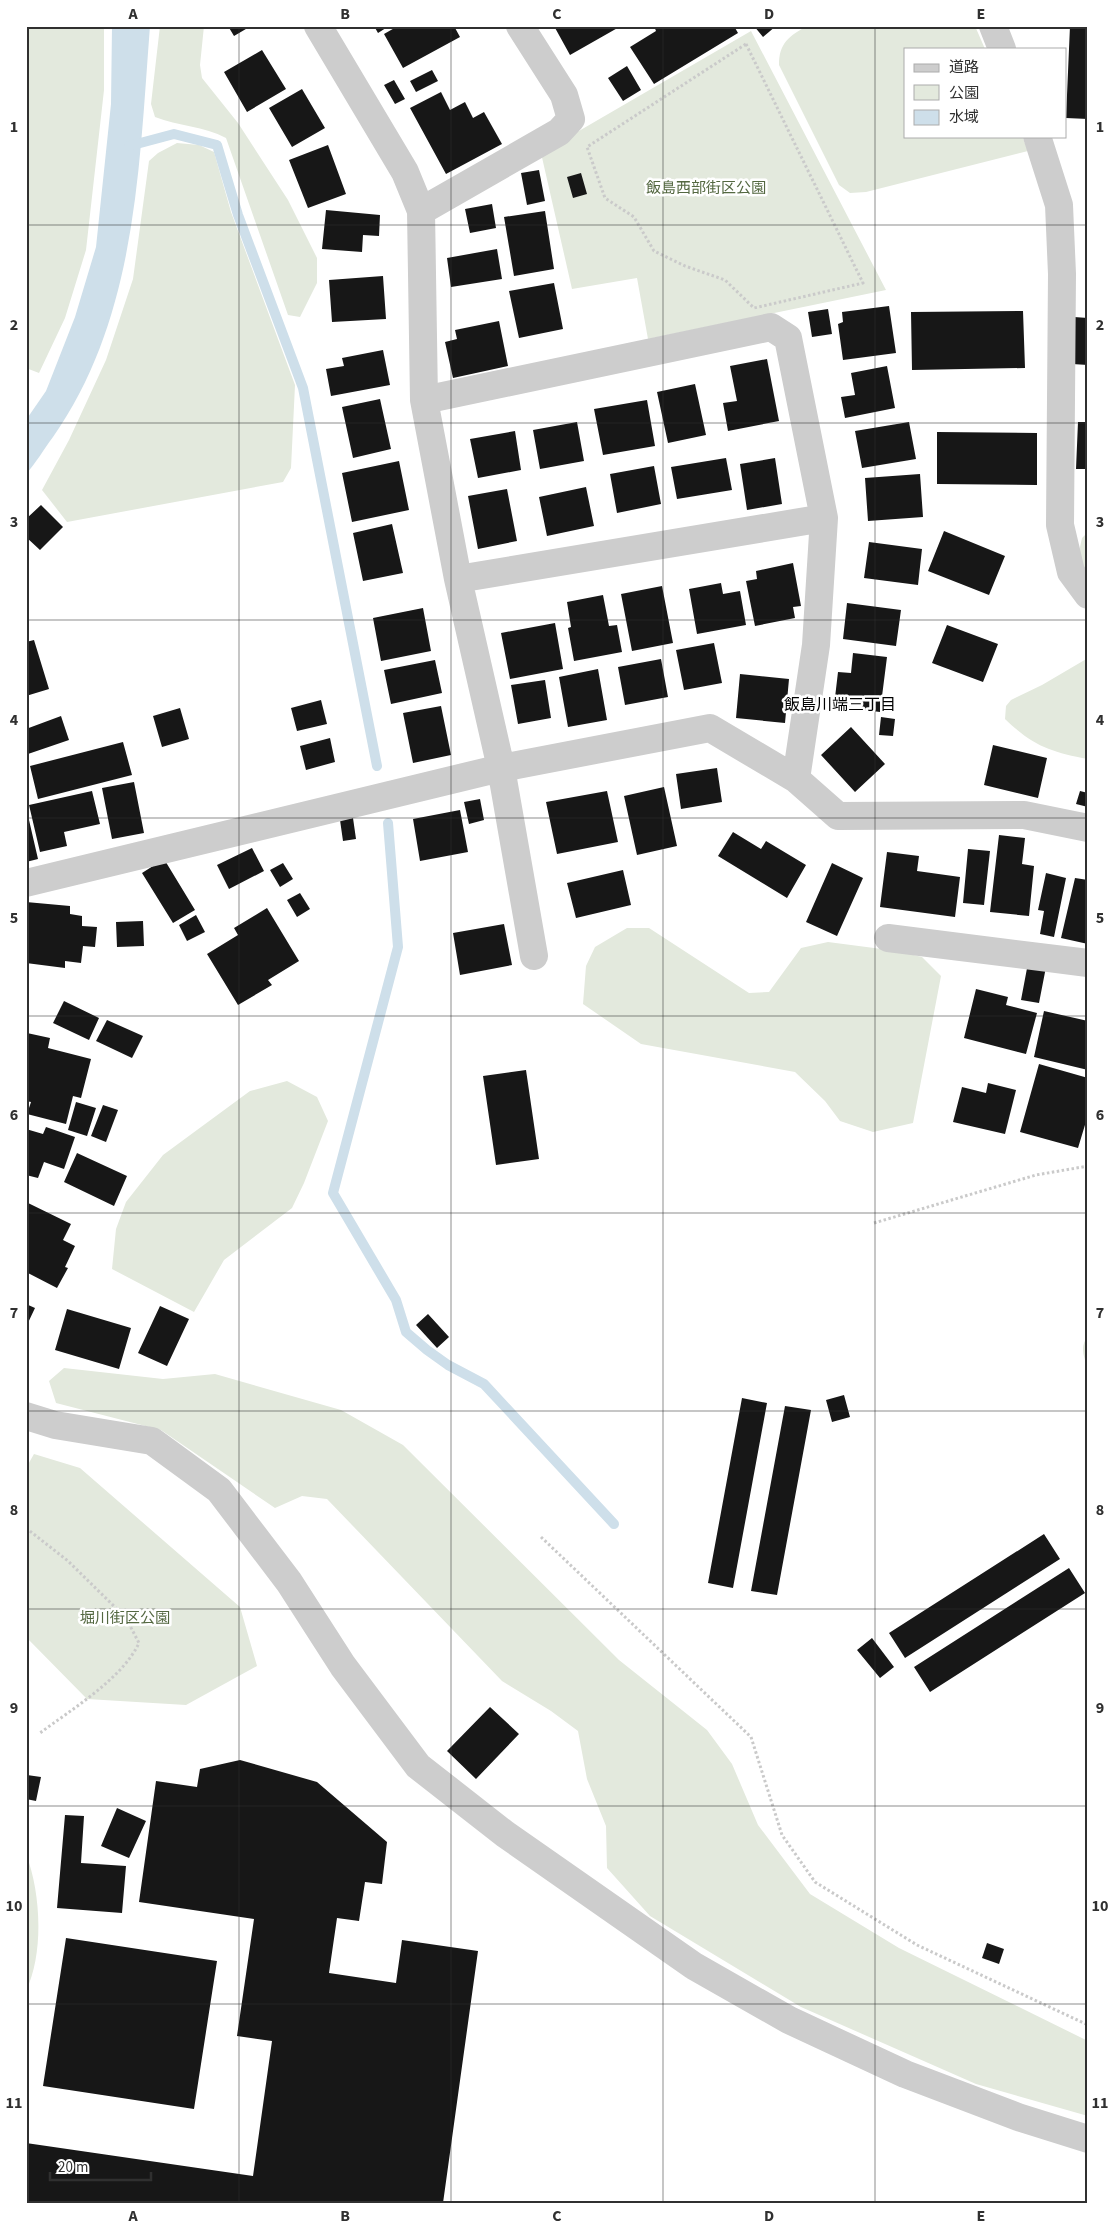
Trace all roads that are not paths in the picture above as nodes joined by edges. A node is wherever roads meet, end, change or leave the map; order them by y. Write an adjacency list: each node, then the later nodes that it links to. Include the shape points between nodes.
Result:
1 (318, 26): 6 (street, via 405,172)
2 (520, 26): 6 (street, via 564,95 571,119 559,132)
3 (993, 26): 4 (street)
4 (1002, 48)
5 (1038, 138): 10 (street, via 1059,205 1062,274 1060,525 1071,572)
6 (421, 211): 7 (street)
7 (424, 400): 8 (street, via 771,327 788,338); 9 (street)
8 (824, 518): 9 (street); 12 (street, via 816,645)
9 (458, 579): 11 (street)
10 (1088, 595)
11 (501, 768): 12 (street, via 710,728); 14 (street); 16 (street)
12 (796, 779): 13 (street, via 838,816 1024,815)
13 (1088, 828)
14 (26, 882)
15 (888, 938): 17 (street)
16 (534, 956)
17 (1088, 963)
18 (26, 1416): 19 (street, via 55,1425 152,1441 219,1490 290,1582 343,1666 418,1766 505,1834 694,1966 789,2020 905,2074)
19 (1088, 2140)

